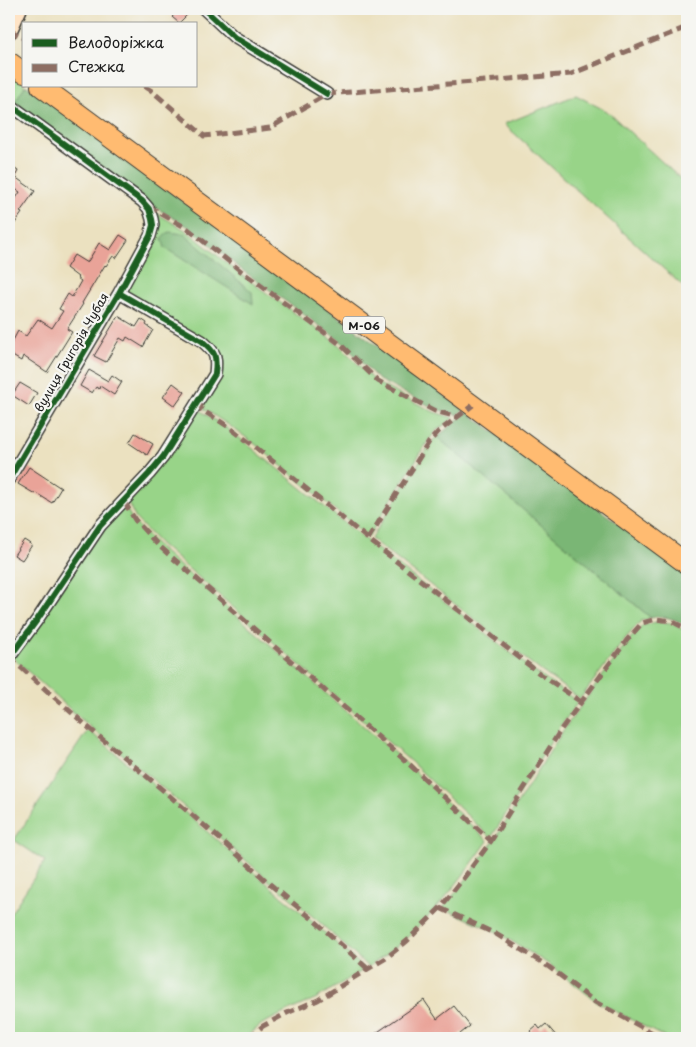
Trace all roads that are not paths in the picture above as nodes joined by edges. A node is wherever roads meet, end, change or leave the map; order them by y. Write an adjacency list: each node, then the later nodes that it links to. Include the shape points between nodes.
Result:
1 (19, 9): 3 (main road)
2 (204, 9): 7 (street, via 234,37)
3 (9, 31)
4 (9, 62): 5 (highway)
5 (22, 72)
6 (44, 88): 11 (highway, М-06)
7 (328, 94)
8 (10, 105): 9 (street, вулиця Григорія Чубая, via 149,209 153,225 150,236)
9 (119, 292): 10 (street, вулиця Григорія Чубая); 12 (street, via 202,341 217,360 214,374 163,457 100,526)
10 (9, 479)
11 (687, 564)
12 (9, 658)

